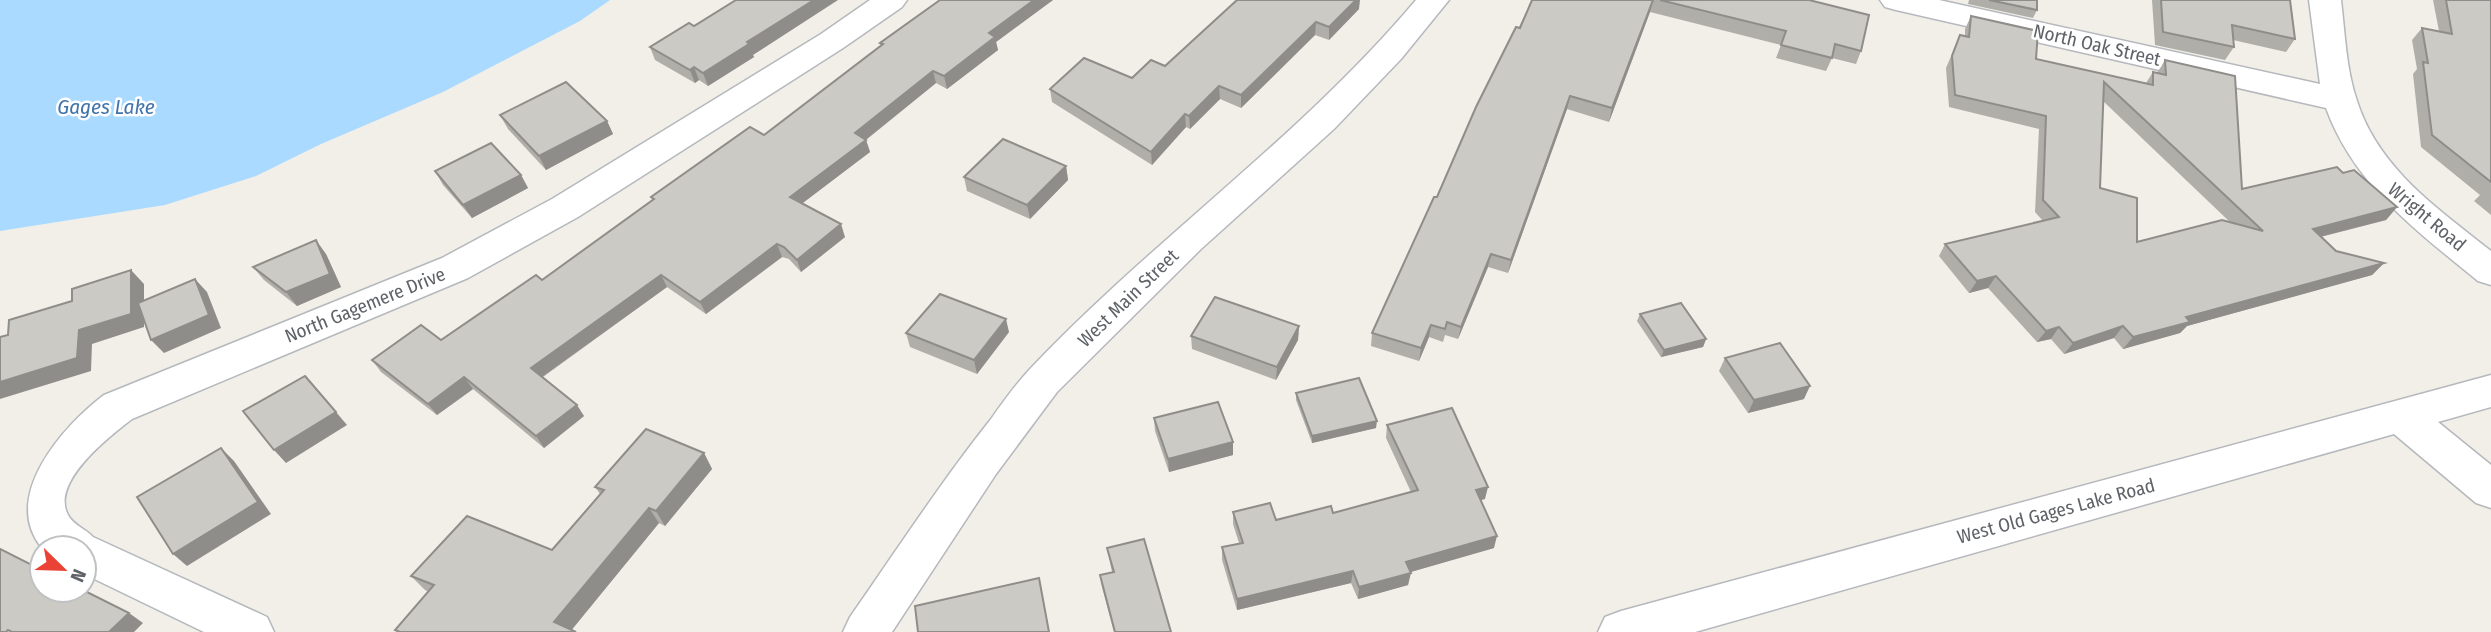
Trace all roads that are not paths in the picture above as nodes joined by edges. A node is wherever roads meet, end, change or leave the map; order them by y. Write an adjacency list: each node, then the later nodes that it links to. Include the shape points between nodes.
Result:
1 (891, 0): 10 (street, North Gagemere Drive, via 565,208 455,268 118,407 88,430 50,478 45,506 50,528)
2 (1433, 0): 13 (street, West Main Street, via 1322,121 1188,240 1043,381 981,462)
3 (1896, 0): 5 (street, North Oak Street)
4 (2325, 0): 5 (street, Wright Road)
5 (2340, 100): 6 (street, Wright Road, via 2356,143 2385,182)
6 (2491, 271)
7 (2491, 391): 8 (street, West Old Gages Lake Road)
8 (2400, 416): 9 (street); 14 (street, West Old Gages Lake Road)
9 (2491, 490)
10 (58, 534)
11 (98, 560): 12 (street)
12 (251, 632)
13 (866, 632)
14 (1621, 632)

